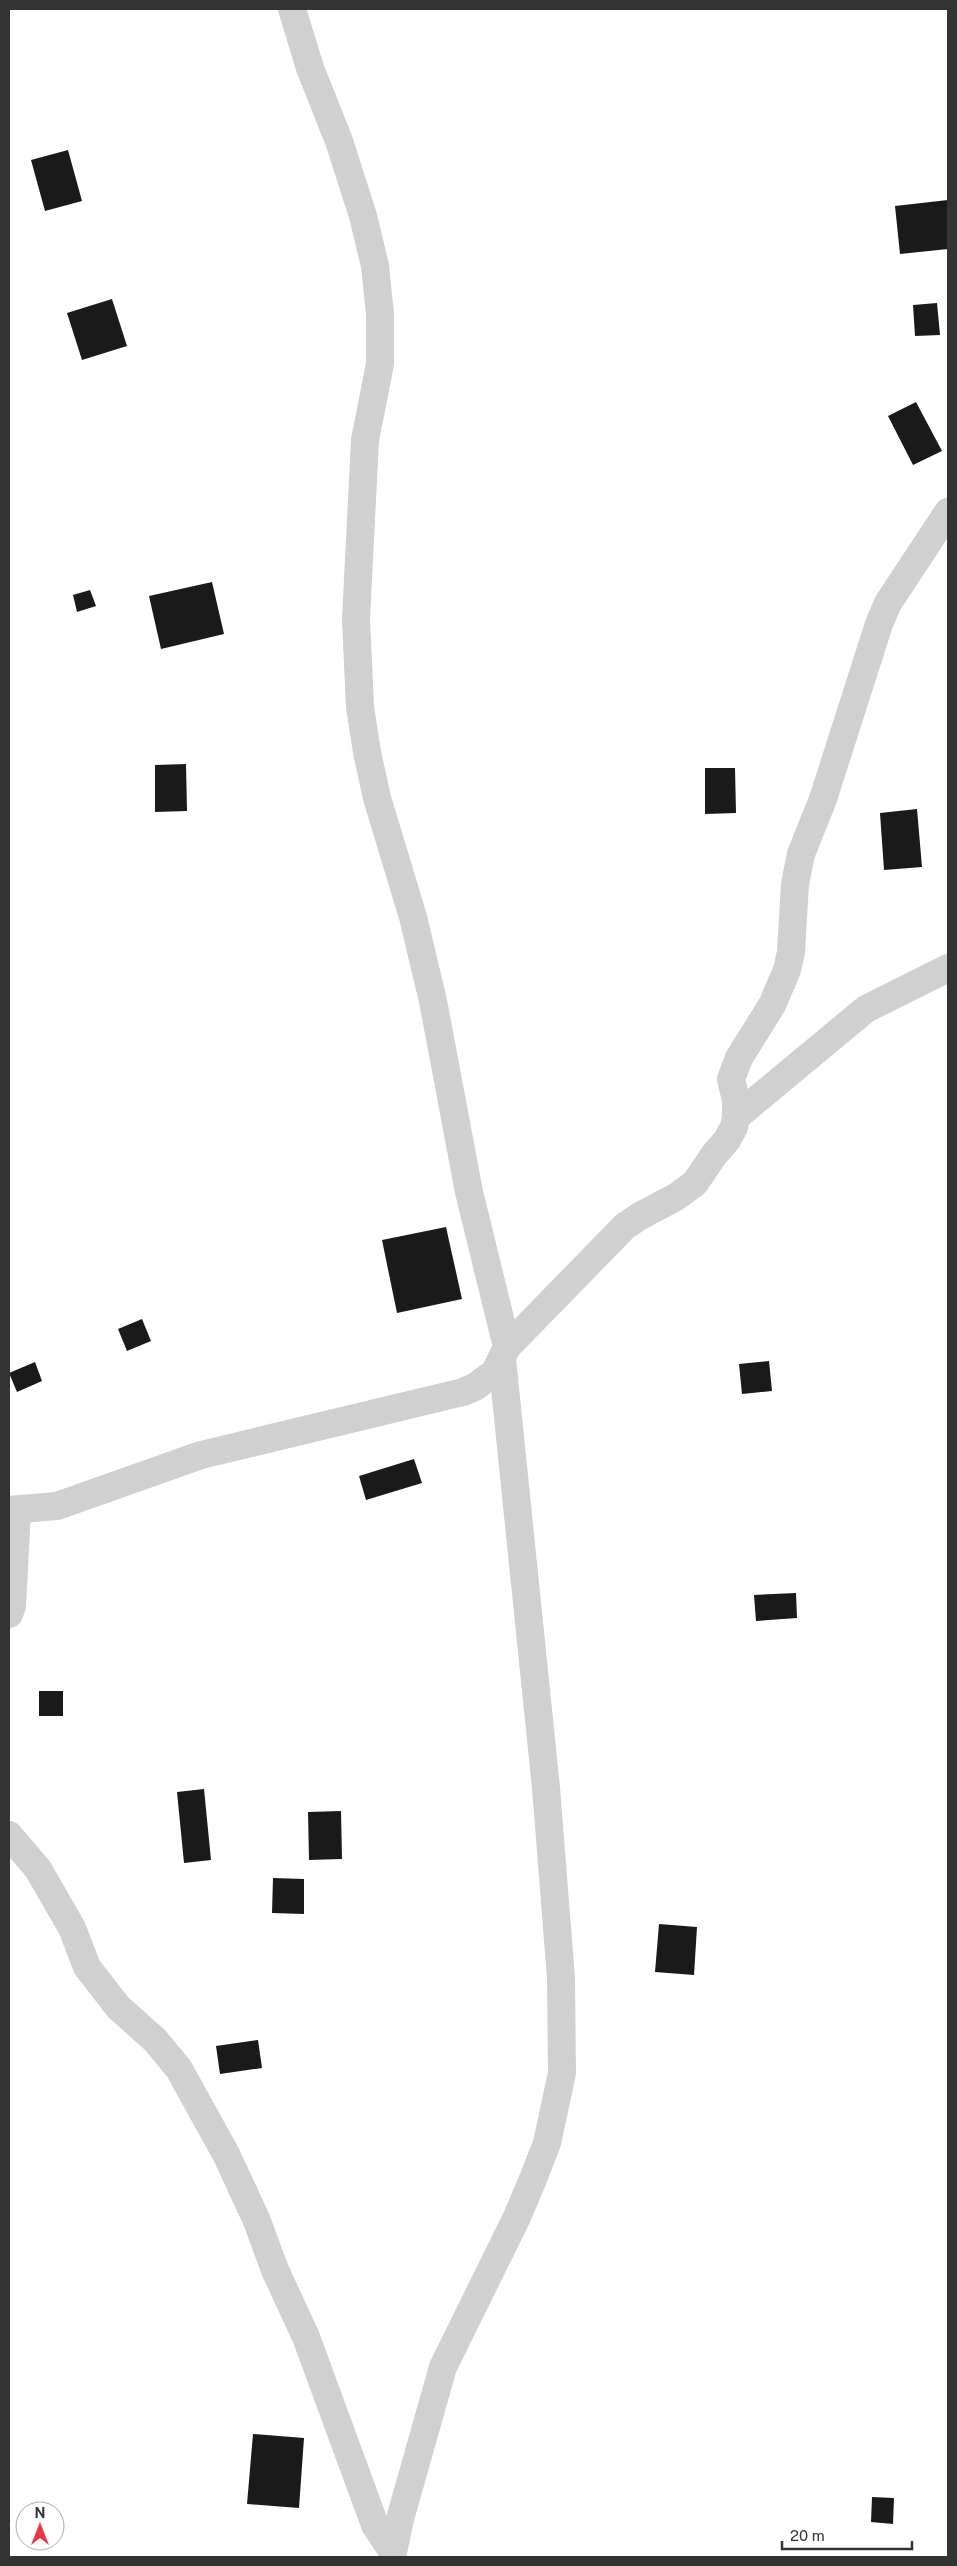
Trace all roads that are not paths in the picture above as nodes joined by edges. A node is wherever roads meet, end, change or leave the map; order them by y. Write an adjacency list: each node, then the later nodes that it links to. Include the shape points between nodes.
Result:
1 (292, 9): 5 (street, via 363,216 380,314 380,364 365,440 357,610 360,707 367,752 377,798 416,926)
2 (948, 512): 4 (street, via 888,603 879,624 823,799 801,854 787,970 772,1005 739,1058 731,1079)
3 (948, 968): 4 (street, via 866,1009)
4 (736, 1117): 5 (street, via 727,1140 706,1164 695,1183 626,1226)
5 (504, 1353): 6 (street, via 495,1372 463,1392 201,1455 57,1506); 9 (street, via 546,1788 561,1978 562,2073 547,2143 533,2179 443,2367)
6 (13, 1510): 7 (street, via 12,1606)
7 (9, 1614)
8 (9, 1835): 9 (street, via 38,1869 72,1928 87,1967 118,2007 155,2040 179,2069 227,2156 306,2337 374,2525)
9 (393, 2555)

